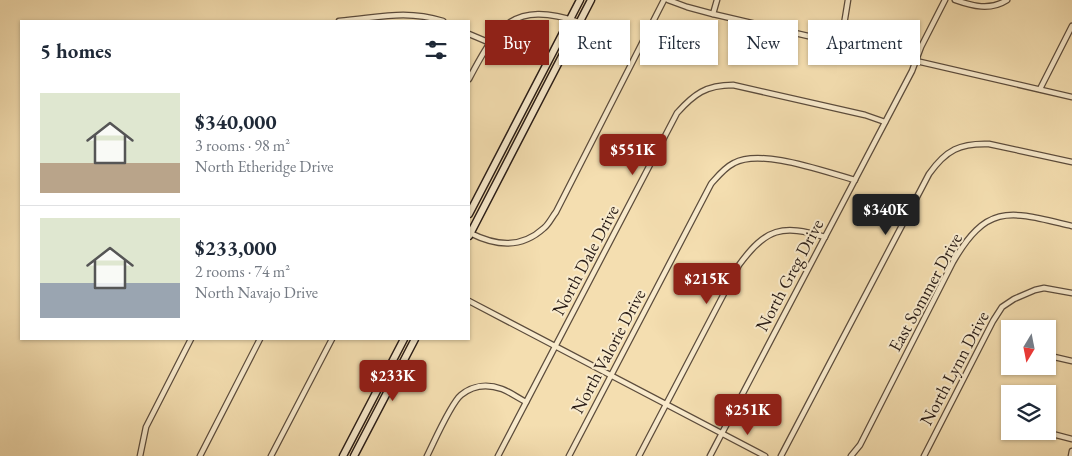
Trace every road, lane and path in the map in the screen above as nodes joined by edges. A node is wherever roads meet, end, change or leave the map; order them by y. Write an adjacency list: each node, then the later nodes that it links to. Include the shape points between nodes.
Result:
1 (580, 0): 10 (street)
2 (591, 0): 15 (street)
3 (666, 0): 9 (street); 35 (street, via 546,228 517,244 498,243)
4 (717, 0): 9 (street)
5 (848, 0): 16 (street)
6 (945, 0): 22 (street, North Greg Drive)
7 (955, 0): 8 (street, via 974,6 990,6)
8 (1007, 0)
9 (713, 14): 19 (street)
10 (571, 18): 13 (street, via 544,9 530,10); 14 (street); 32 (street)
11 (428, 19): 12 (street, via 409,14)
12 (359, 20)
13 (507, 20)
14 (575, 20)
15 (580, 20)
16 (845, 20)
17 (1072, 26): 27 (street)
18 (470, 34): 20 (street)
19 (808, 36)
20 (485, 41)
21 (485, 48): 26 (street)
22 (920, 51)
23 (559, 60): 34 (street)
24 (920, 62): 27 (street)
25 (914, 65): 29 (street, North Greg Drive)
26 (470, 77)
27 (1040, 90): 28 (street)
28 (1072, 97)
29 (885, 122): 31 (street, North Greg Drive); 44 (street, North Dale Drive, via 732,85 718,85 701,91 677,113)
30 (1072, 162): 65 (street, via 990,144 960,146 939,160)
31 (855, 180): 36 (street, North Greg Drive); 47 (street, North Valorie Drive, via 766,158 748,158 723,170 711,184)
32 (470, 212)
33 (1072, 226): 66 (street, East Sommer Drive, via 1020,214 1006,215 994,218 969,236)
34 (470, 231)
35 (470, 233)
36 (825, 237): 49 (street, via 789,229 774,232 748,252); 50 (street, North Greg Drive)
37 (1072, 293): 67 (street, North Lynn Drive, via 1044,288 1002,307)
38 (470, 302): 44 (street)
39 (190, 340): 54 (street, via 146,427)
40 (259, 340): 55 (street)
41 (331, 340): 56 (street)
42 (403, 340): 57 (street)
43 (413, 340): 58 (street)
44 (555, 348): 47 (street); 48 (street, North Dale Drive)
45 (1056, 357): 46 (street)
46 (1072, 361)
47 (610, 376): 49 (street); 61 (street, North Valorie Drive)
48 (526, 402): 59 (street, via 503,389 475,386 455,402); 60 (street, North Dale Drive)
49 (666, 405): 50 (street); 62 (street)
50 (721, 433): 63 (street, North Greg Drive); 64 (street)
51 (1056, 435): 52 (street)
52 (1072, 439)
53 (1072, 451): 68 (street)
54 (140, 456)
55 (200, 456)
56 (270, 456)
57 (343, 456)
58 (354, 456)
59 (427, 456)
60 (498, 456)
61 (569, 456)
62 (639, 456)
63 (710, 456)
64 (765, 456)
65 (781, 456)
66 (852, 456)
67 (924, 456)
68 (1071, 456)

